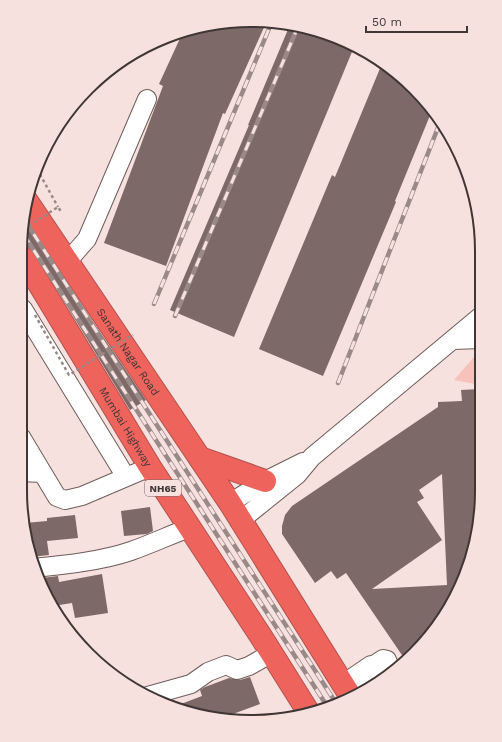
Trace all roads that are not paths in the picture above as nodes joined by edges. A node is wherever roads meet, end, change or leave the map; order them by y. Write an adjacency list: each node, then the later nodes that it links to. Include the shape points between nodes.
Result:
1 (147, 99): 3 (street, via 87,239)
2 (31, 207): 3 (highway, Sanath Nagar Road)
3 (67, 262): 13 (highway, Sanath Nagar Road)
4 (27, 264): 9 (highway, Mumbai Highway / NH65)
5 (29, 312): 10 (street)
6 (475, 321): 8 (street)
7 (475, 339): 8 (street)
8 (452, 340): 12 (street)
9 (76, 346): 10 (street); 14 (highway, Mumbai Highway / NH65)
10 (53, 359): 17 (street)
11 (27, 447): 16 (street)
12 (312, 457): 18 (street); 19 (street, via 297,475)
13 (200, 458): 18 (highway); 19 (highway, Sanath Nagar Road)
14 (150, 467): 17 (street); 20 (highway, Mumbai Highway / NH65)
15 (27, 472): 16 (street)
16 (42, 473): 17 (street, via 57,497 65,500 82,496)
17 (126, 477)
18 (265, 481): 19 (street)
19 (236, 512): 24 (highway)
20 (189, 528): 21 (street, via 130,551 92,560); 22 (highway, Mumbai Highway / NH65)
21 (41, 567)
22 (272, 653): 25 (street, via 237,670 226,665 208,672 192,684); 26 (highway, Mumbai Highway / NH65)
23 (377, 669): 24 (street, via 371,665)
24 (349, 692)
25 (156, 694)
26 (306, 708)

